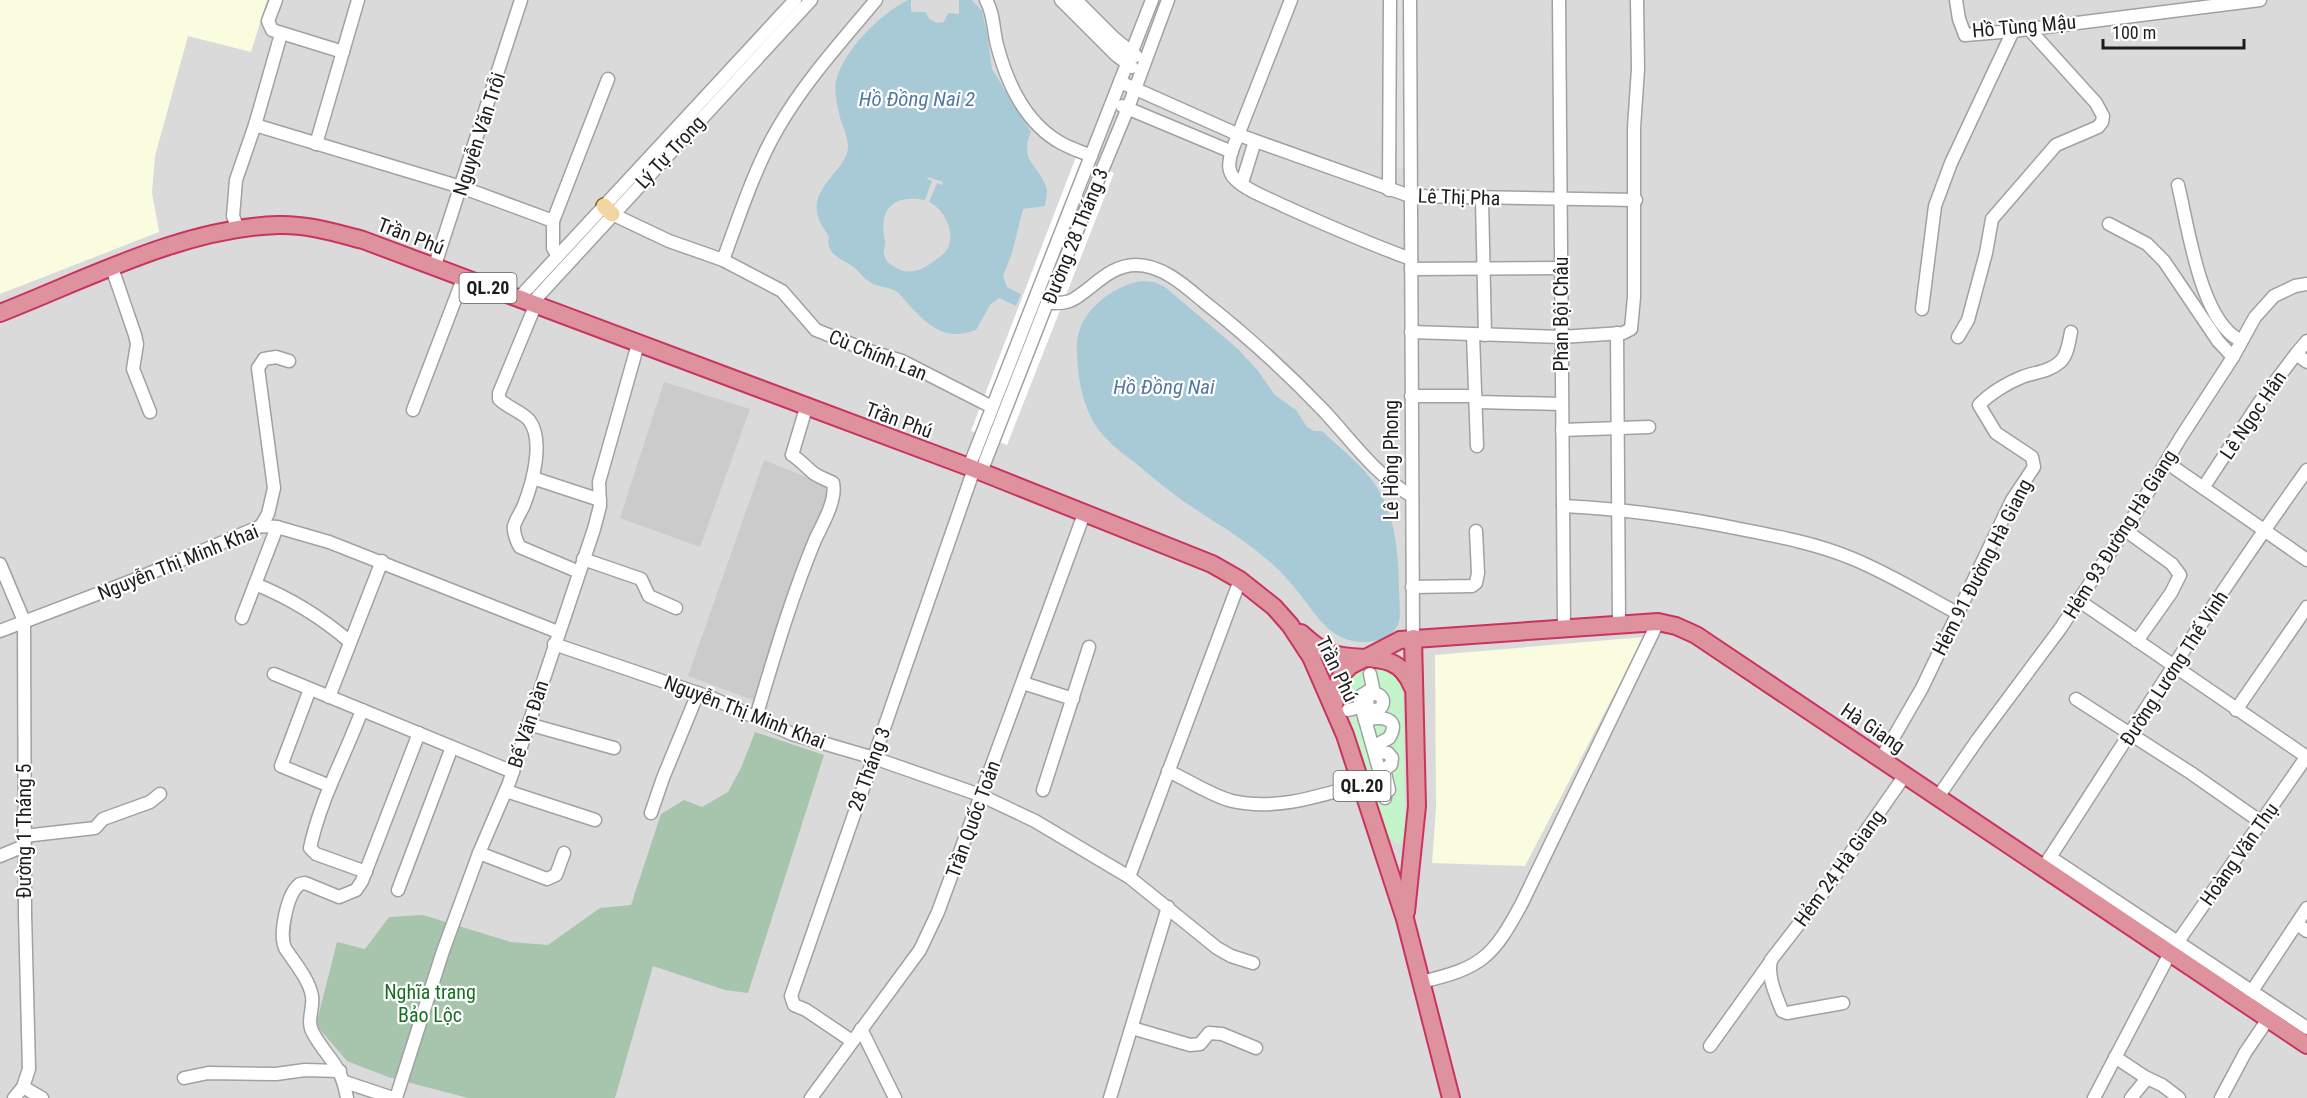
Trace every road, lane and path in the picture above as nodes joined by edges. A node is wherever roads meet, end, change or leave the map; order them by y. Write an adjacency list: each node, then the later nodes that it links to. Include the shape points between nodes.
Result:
1 (276, 0): 22 (street, via 268,21 272,30)
2 (358, 0): 23 (street)
3 (521, 0): 39 (street, Nguyễn Văn Trỗi)
4 (795, 0): 47 (street, Lý Tự Trọng)
5 (811, 0): 47 (street, Lý Tự Trọng)
6 (876, 0): 52 (street, via 810,78 777,129)
7 (986, 0): 36 (street, via 996,43 1019,101 1036,125 1061,143)
8 (1061, 0): 24 (street)
9 (1076, 0): 24 (street)
10 (1152, 0): 24 (street, Đường 28 Tháng 3)
11 (1168, 0): 25 (street, Đường 28 Tháng 3)
12 (1291, 0): 32 (street)
13 (1390, 0): 40 (street)
14 (1410, 0): 41 (street, Lê Hồng Phong)
15 (1559, 0): 42 (street, Phan Bội Châu)
16 (1637, 0): 45 (street)
17 (1956, 0): 21 (street, Hồ Tùng Mậu, via 1965,35)
18 (2260, 0): 19 (street, Hồ Tùng Mậu)
19 (2172, 5): 20 (street, Hồ Tùng Mậu)
20 (2029, 29): 21 (street, Hồ Tùng Mậu); 69 (street, via 2096,103 2102,122 2085,135 2056,145 1992,219 1968,320)
21 (2013, 31): 62 (street, via 1938,195)
22 (280, 34): 23 (street); 31 (street)
23 (343, 52): 34 (street)
24 (1129, 59): 25 (street); 27 (street, Đường 28 Tháng 3)
25 (1143, 66): 28 (street, Đường 28 Tháng 3)
26 (608, 79): 48 (street)
27 (1120, 82): 28 (street, Lê Thị Pha); 29 (street, Đường 28 Tháng 3)
28 (1135, 89): 30 (street, Đường 28 Tháng 3); 32 (street, Lê Thị Pha)
29 (1113, 102): 30 (street); 36 (street, Đường 28 Tháng 3)
30 (1128, 108): 35 (street); 46 (street, Đường 28 Tháng 3)
31 (255, 125): 34 (street); 50 (street, via 233,195 233,216)
32 (1239, 135): 33 (street, Lê Thị Pha); 35 (street)
33 (1256, 141): 37 (street); 40 (street, Lê Thị Pha)
34 (316, 144): 39 (street)
35 (1232, 152): 37 (street, via 1230,172)
36 (1091, 156): 44 (street, Đường 28 Tháng 3)
37 (1242, 183): 53 (street, via 1264,197)
38 (2178, 185): 70 (street, via 2196,269 2230,335)
39 (461, 188): 48 (street); 55 (street, Nguyễn Văn Trỗi)
40 (1389, 190): 41 (street, Lê Thị Pha)
41 (1410, 196): 43 (street, Lê Thị Pha); 53 (street, Lê Hồng Phong)
42 (1560, 198): 43 (street, Lê Thị Pha); 45 (street, Lê Thị Pha); 56 (street, Phan Bội Châu)
43 (1482, 199): 57 (street)
44 (1073, 200): 46 (street); 80 (street, Đường 28 Tháng 3)
45 (1636, 200): 66 (street, via 1634,318 1631,329)
46 (1087, 205): 61 (street, Đường 28 Tháng 3)
47 (608, 210): 51 (street, Lý Tự Trọng); 52 (street, Cù Chính Lan, via 669,241); 60 (street, Lý Tự Trọng)
48 (553, 221): 51 (street, via 553,248)
49 (2109, 224): 74 (street, via 2147,244 2164,261)
50 (238, 229): 54 (highway, Trần Phú / QL.20, via 170,246); 55 (highway, Trần Phú / QL.20, via 279,225 321,229 363,240)
51 (558, 256): 60 (street, Lý Tự Trọng)
52 (723, 260): 80 (street, Cù Chính Lan, via 782,291 816,330 902,361)
53 (1411, 264): 57 (street); 65 (street, Lê Hồng Phong)
54 (112, 268): 63 (highway, Trần Phú / QL.20); 83 (street, via 135,335 133,369)
55 (434, 268): 58 (highway, Trần Phú / QL.20)
56 (1561, 268): 57 (street); 68 (street, Phan Bội Châu)
57 (1482, 269): 67 (street)
58 (463, 279): 60 (highway, Trần Phú / QL.20); 82 (street)
59 (2307, 284): 70 (street, Hẻm 93 Đường Hà Giang, via 2274,296)
60 (528, 303): 72 (highway, Trần Phú / QL.20); 91 (street, via 499,399 529,420 535,432)
61 (1047, 303): 89 (street, Đường 28 Tháng 3); 93 (street, via 1073,300 1121,267 1155,268 1169,275 1236,327 1323,410 1381,474)
62 (1922, 309)
63 (0, 313)
64 (2071, 332): 114 (street, Hẻm 91 Đường Hà Giang, via 2061,362 2020,377 1979,405 1996,433 2035,463 2012,500)
65 (1411, 333): 67 (street); 77 (street, Lê Hồng Phong)
66 (1617, 333): 68 (street); 85 (street)
67 (1479, 335): 68 (street); 78 (street)
68 (1561, 337): 79 (street, Phan Bội Châu)
69 (1958, 337)
70 (2240, 340): 74 (street, Hẻm 93 Đường Hà Giang)
71 (2307, 341): 73 (street)
72 (638, 344): 81 (highway, Trần Phú / QL.20); 94 (street, Bế Văn Đàn, via 599,482)
73 (2296, 354): 76 (street, Lê Ngọc Hân); 92 (street, Lê Ngọc Hân)
74 (2233, 357): 88 (street, Hẻm 93 Đường Hà Giang)
75 (289, 361): 98 (street, via 264,359 258,368 274,488)
76 (2307, 362)
77 (1412, 396): 78 (street); 93 (street, Lê Hồng Phong)
78 (1474, 396): 79 (street, via 1479,402); 87 (street)
79 (1562, 404): 86 (street, Phan Bội Châu)
80 (992, 407): 89 (street, Đường 28 Tháng 3)
81 (806, 408): 89 (highway, Trần Phú / QL.20); 143 (street, via 792,455 833,483 834,490 795,588)
82 (412, 410)
83 (150, 412)
84 (1649, 428): 85 (street)
85 (1618, 429): 86 (street); 96 (street)
86 (1562, 430): 95 (street, Phan Bội Châu)
87 (1477, 446)
88 (2166, 462): 92 (street); 100 (street, Hẻm 93 Đường Hà Giang)
89 (974, 470): 97 (highway, Trần Phú / QL.20); 151 (street, 28 Tháng 3)
90 (2307, 470): 102 (street, Đường Lương Thế Vinh)
91 (533, 478): 94 (street); 107 (street, via 514,525 517,545)
92 (2204, 488): 102 (street)
93 (1412, 496): 110 (street, Lê Hồng Phong)
94 (600, 500): 103 (street, Bế Văn Đàn)
95 (1563, 506): 96 (street); 120 (street, Phan Bội Châu)
96 (1620, 509): 114 (street, via 1677,516 1817,546 1902,582); 118 (street)
97 (1084, 514): 108 (highway, Trần Phú / QL.20, via 1212,564); 132 (street, Trần Quốc Toản)
98 (261, 526): 99 (street, Nguyễn Thị Minh Khai); 116 (street, Nguyễn Thị Minh Khai)
99 (277, 527): 105 (street, Nguyễn Thị Minh Khai); 109 (street)
100 (2124, 530): 111 (street, Hẻm 93 Đường Hà Giang); 124 (street, via 2164,558 2180,575)
101 (1476, 531): 110 (street, via 1476,583)
102 (2264, 532): 104 (street); 129 (street, Đường Lương Thế Vinh)
103 (583, 559): 107 (street, Bế Văn Đàn); 113 (street, via 641,579 649,596)
104 (2307, 560)
105 (382, 561): 122 (street, Nguyễn Thị Minh Khai); 125 (street)
106 (0, 564): 116 (street, Đường 1 Tháng 5)
107 (579, 572): 122 (street, Bế Văn Đàn)
108 (1240, 580): 119 (highway, Trần Phú / QL.20); 153 (street)
109 (255, 584): 115 (street); 125 (street, via 326,621)
110 (1412, 587): 123 (street, Lê Hồng Phong)
111 (2078, 600): 124 (street); 163 (street, Hẻm 93 Đường Hà Giang)
112 (2307, 607): 142 (street)
113 (676, 608)
114 (1957, 614): 152 (street, Hẻm 91 Đường Hà Giang, via 1922,688)
115 (242, 618)
116 (24, 621): 121 (street, Nguyễn Thị Minh Khai); 168 (street, Đường 1 Tháng 5)
117 (1658, 622): 118 (highway, Hà Giang); 152 (highway, Hà Giang, via 1696,635); 185 (street, via 1503,938 1485,959 1454,975)
118 (1618, 624): 120 (highway, Hà Giang)
119 (1290, 625): 128 (highway, QL.20, via 1332,653); 140 (highway, Trần Phú / QL.20)
120 (1564, 627): 123 (highway, Hà Giang)
121 (0, 631)
122 (558, 632): 126 (street, Bế Văn Đàn)
123 (1413, 638): 128 (highway, Hà Giang, via 1400,640); 134 (highway, Lê Hồng Phong / QL.20)
124 (2137, 641): 129 (street)
125 (350, 642): 136 (street)
126 (554, 644): 135 (street, Nguyễn Thị Minh Khai); 145 (street, Bế Văn Đàn)
127 (1089, 647): 137 (street)
128 (1366, 657): 134 (highway, QL.20, via 1391,662 1401,669); 140 (highway, Hà Giang, via 1342,674 1337,685)
129 (2173, 667): 142 (street); 147 (street, Đường Lương Thế Vinh)
130 (274, 674): 133 (street)
131 (1370, 674): 139 (street, via 1373,688 1362,694)
132 (1023, 683): 137 (street); 162 (street, Trần Quốc Toản)
133 (310, 689): 136 (street); 158 (street, via 281,766)
134 (1413, 690): 169 (highway, Lê Hồng Phong / QL.20, via 1417,806)
135 (698, 693): 143 (street, Nguyễn Thị Minh Khai); 165 (street)
136 (329, 697): 141 (street)
137 (1073, 699): 159 (street)
138 (2076, 699): 147 (street)
139 (1361, 707): 140 (street); 144 (street)
140 (1341, 709): 157 (highway, Trần Phú / QL.20)
141 (362, 710): 146 (street); 158 (street)
142 (2236, 710): 150 (street)
143 (756, 717): 151 (street, Nguyễn Thị Minh Khai, via 792,734)
144 (1365, 720): 156 (street, via 1382,782); 156 (street, via 1377,713 1387,718 1393,729 1389,738 1375,748 1392,758 1391,765 1384,769)
145 (528, 724): 149 (street); 154 (street, Bế Văn Đàn)
146 (419, 733): 148 (street); 175 (street)
147 (2130, 735): 167 (street); 174 (street, Đường Lương Thế Vinh)
148 (452, 747): 154 (street); 177 (street)
149 (614, 748)
150 (2307, 756): 167 (street, Hoàng Văn Thụ)
151 (874, 758): 162 (street, Nguyễn Thị Minh Khai); 192 (street, 28 Tháng 3, via 791,996 794,1005)
152 (1881, 759): 155 (highway, Hà Giang)
153 (1168, 771): 157 (street, via 1231,801 1254,804 1291,803); 176 (street)
154 (513, 772): 160 (street, Bế Văn Đàn)
155 (1905, 775): 163 (highway, Hà Giang); 183 (street, Hẻm 24 Hà Giang)
156 (1388, 783): 164 (street)
157 (1361, 784): 170 (highway, Trần Phú / QL.20)
158 (330, 786): 175 (street, via 310,848 316,854)
159 (1043, 790)
160 (506, 791): 166 (street); 172 (street, Bế Văn Đàn)
161 (160, 794): 168 (street, via 150,802 103,819 95,828)
162 (980, 795): 176 (street, Nguyễn Thị Minh Khai, via 1035,821); 191 (street, Trần Quốc Toản, via 951,879 920,950)
163 (1938, 797): 174 (highway, Hà Giang)
164 (1385, 798)
165 (651, 813)
166 (595, 820)
167 (2261, 822): 182 (street, Hoàng Văn Thụ)
168 (24, 841): 173 (street); 200 (street, Đường 1 Tháng 5, via 29,1070)
169 (1413, 841): 170 (highway, via 1401,850); 180 (highway, Lê Hồng Phong / QL.20)
170 (1380, 843): 180 (highway, Trần Phú / QL.20)
171 (564, 853): 172 (street, via 556,875 548,879)
172 (479, 854): 204 (street, Bế Văn Đàn)
173 (0, 856)
174 (2047, 862): 182 (highway, Hà Giang)
175 (366, 872): 197 (street, via 356,890 339,897 300,884 282,927 282,942 312,996 312,1032)
176 (1129, 877): 178 (street, Nguyễn Thị Minh Khai)
177 (398, 890)
178 (1168, 907): 184 (street, Nguyễn Thị Minh Khai, via 1217,948); 189 (street)
179 (2307, 908): 181 (street)
180 (1405, 919): 185 (highway, Trần Phú / QL.20)
181 (2302, 927): 186 (street)
182 (2174, 948): 186 (highway, Hà Giang); 196 (street, Hoàng Văn Thụ)
183 (1771, 960): 187 (street, via 1773,988 1782,1011); 194 (street, Hẻm 24 Hà Giang)
184 (1253, 963)
185 (1421, 982): 208 (highway, Trần Phú / QL.20)
186 (2248, 997): 188 (highway, Hà Giang); 190 (street, Hà Giang)
187 (1843, 1003)
188 (2268, 1019): 193 (highway, Hà Giang); 212 (street)
189 (1132, 1028): 195 (street, via 1190,1045 1200,1044 1209,1033 1222,1034); 207 (street)
190 (2307, 1028)
191 (861, 1029): 192 (street, Trần Quốc Toản); 206 (street)
192 (852, 1041): 205 (street, Trần Quốc Toản)
193 (2307, 1045)
194 (1710, 1046)
195 (1256, 1048)
196 (2115, 1057): 198 (street); 209 (street, Hoàng Văn Thụ)
197 (342, 1077): 199 (street, via 305,1070 276,1074 208,1073); 203 (street); 204 (street)
198 (2145, 1077): 210 (street); 211 (street)
199 (184, 1078)
200 (23, 1087): 201 (street, Đường 1 Tháng 5); 202 (street)
201 (14, 1098)
202 (42, 1098)
203 (347, 1098)
204 (394, 1098)
205 (812, 1098)
206 (896, 1098)
207 (1110, 1098)
208 (1451, 1098)
209 (2094, 1098)
210 (2132, 1098)
211 (2179, 1098)
212 (2221, 1098)

